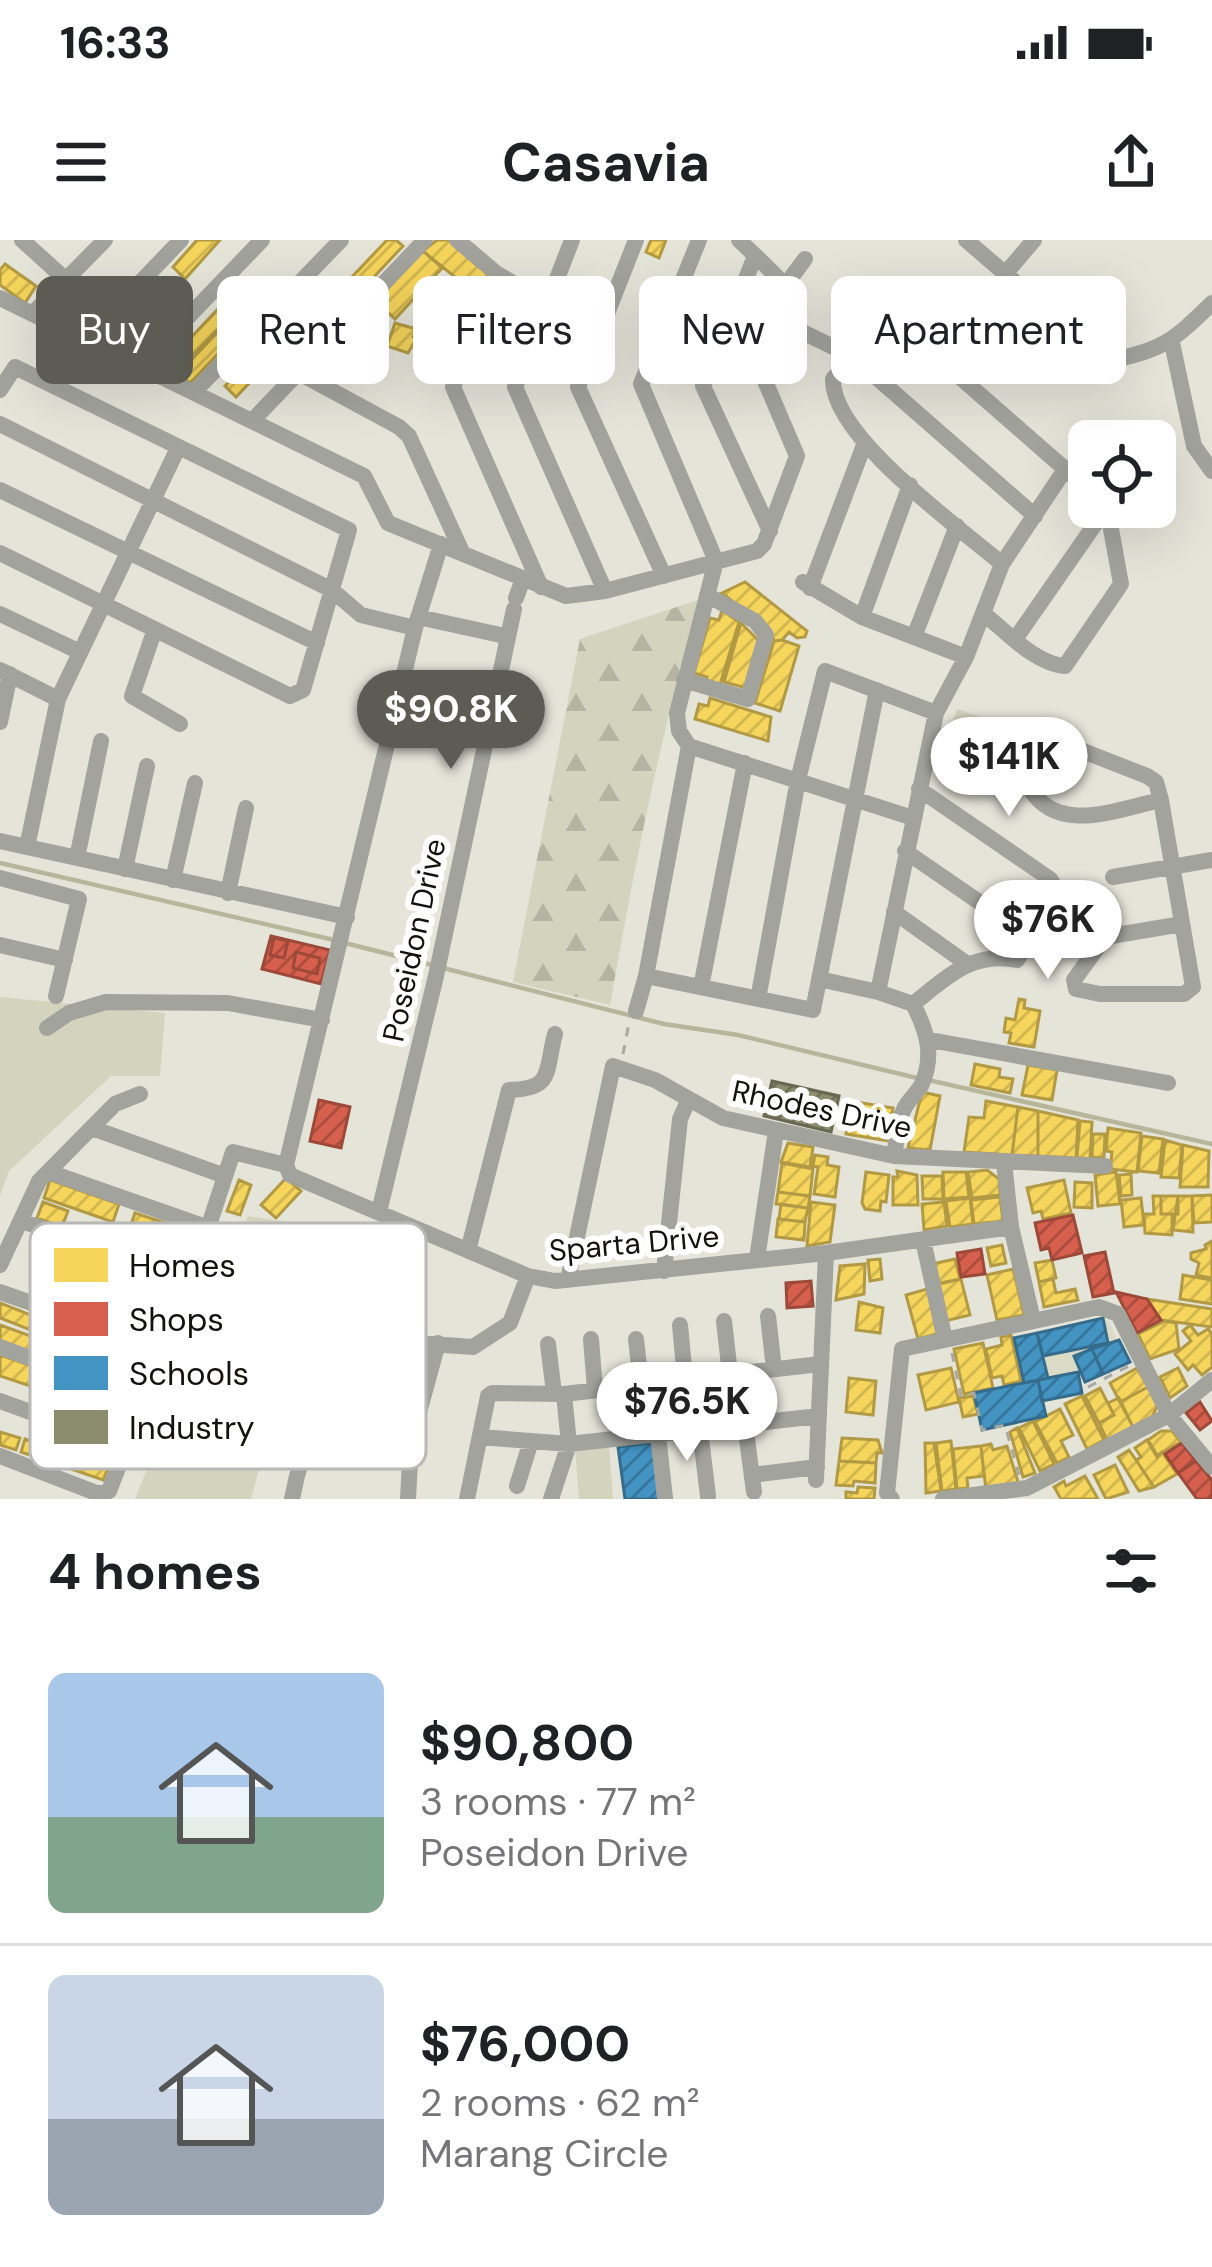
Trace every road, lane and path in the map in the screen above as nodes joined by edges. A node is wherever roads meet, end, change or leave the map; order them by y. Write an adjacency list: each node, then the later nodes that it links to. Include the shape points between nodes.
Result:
1 (22, 240): 18 (street)
2 (181, 240): 20 (street)
3 (262, 240): 29 (street)
4 (341, 240): 42 (street)
5 (425, 240): 25 (street)
6 (457, 240): 16 (street)
7 (636, 240): 63 (street, via 578,387)
8 (699, 240): 61 (street, via 641,384)
9 (739, 240): 14 (street)
10 (966, 240): 17 (street)
11 (1034, 240): 17 (street)
12 (99, 242): 19 (street)
13 (566, 242): 22 (street)
14 (755, 256): 23 (street); 56 (street, via 703,386)
15 (805, 259): 24 (street)
16 (496, 273): 21 (street); 65 (street, via 453,387)
17 (1005, 274): 32 (street, via 1107,361)
18 (62, 276)
19 (68, 276)
20 (146, 276)
21 (501, 276)
22 (555, 276)
23 (778, 276)
24 (793, 276)
25 (389, 279)
26 (0, 298): 30 (street)
27 (1212, 303): 32 (street)
28 (36, 310): 30 (street)
29 (193, 312)
30 (32, 314): 31 (street)
31 (36, 316)
32 (1172, 343): 48 (street, via 1194,446)
33 (177, 384): 42 (street)
34 (291, 384): 43 (street)
35 (319, 384): 60 (street, via 409,436)
36 (515, 384): 67 (street)
37 (766, 384): 56 (street, via 797,456)
38 (832, 384): 45 (street)
39 (884, 384): 52 (street)
40 (968, 384): 47 (street)
41 (0, 390): 46 (street, via 15,367)
42 (194, 392): 43 (street)
43 (253, 420): 57 (street, via 364,476 388,523)
44 (0, 424): 51 (street)
45 (863, 445): 49 (street); 72 (street, via 806,585)
46 (178, 448): 51 (street); 66 (street, via 350,530)
47 (1066, 469): 52 (street)
48 (1212, 470)
49 (910, 485): 53 (street); 72 (street)
50 (0, 490): 58 (street)
51 (154, 500): 58 (street); 66 (street)
52 (1035, 516): 62 (street)
53 (957, 526): 62 (street); 76 (street)
54 (1092, 528): 77 (street)
55 (1111, 528): 77 (street, via 1121,584 1065,666)
56 (770, 531): 61 (street, via 757,551)
57 (441, 544): 60 (street); 73 (street)
58 (130, 550): 69 (street); 78 (street)
59 (0, 553): 69 (street)
60 (463, 554): 64 (street)
61 (716, 562): 63 (street); 68 (street)
62 (1002, 564): 71 (street)
63 (664, 576): 67 (street)
64 (523, 579): 65 (street); 75 (street, Poseidon Drive)
65 (542, 587): 67 (street, via 566,596)
66 (332, 590): 73 (street, via 361,615); 78 (street)
67 (605, 591)
68 (707, 595): 82 (street); 82 (street, via 766,635 748,699)
69 (103, 604): 74 (street); 79 (street)
70 (0, 614): 79 (street)
71 (984, 614): 77 (street); 80 (street)
72 (862, 617): 76 (street)
73 (417, 622): 75 (street); 111 (street)
74 (155, 629): 78 (street, via 290,696 303,690); 87 (street, via 132,697)
75 (505, 637): 141 (street, Poseidon Drive)
76 (914, 637): 80 (street)
77 (1016, 638)
78 (316, 643)
79 (80, 652): 84 (street)
80 (966, 657): 85 (street)
81 (5, 672): 84 (street); 86 (street)
82 (683, 680): 89 (street, via 677,713)
83 (877, 690): 85 (street); 92 (street, via 825,671); 95 (street)
84 (58, 699): 100 (street)
85 (936, 713): 94 (street)
86 (0, 722)
87 (180, 724)
88 (100, 741): 102 (street)
89 (689, 746): 90 (street); 117 (street)
90 (746, 764): 92 (street); 119 (street)
91 (147, 766): 105 (street)
92 (798, 780): 95 (street); 122 (street)
93 (194, 783): 108 (street)
94 (920, 789): 98 (street); 113 (street, via 1050,879 1054,903)
95 (855, 798): 98 (street); 118 (street)
96 (1161, 800): 96 (street, via 1147,776 1065,744 1056,745 1029,787 1061,816); 104 (street)
97 (246, 808): 109 (street)
98 (913, 818): 101 (street)
99 (0, 841): 100 (street)
100 (27, 847): 102 (street)
101 (905, 851): 110 (street); 113 (street)
102 (77, 858): 105 (street)
103 (1212, 860): 104 (street)
104 (1172, 864): 106 (street); 112 (street)
105 (125, 869): 108 (street)
106 (1113, 877)
107 (0, 878): 115 (street, via 79,899)
108 (173, 880): 109 (street)
109 (228, 892): 111 (street)
110 (894, 912): 116 (street); 120 (street)
111 (346, 922): 125 (street)
112 (1182, 924): 112 (street, via 1105,937 1076,988 1190,992)
113 (1033, 939): 116 (street, via 1017,960)
114 (0, 944): 115 (street)
115 (65, 960): 121 (street)
116 (966, 963): 123 (street)
117 (646, 976): 119 (street); 124 (street)
118 (819, 979): 120 (street); 122 (street, via 813,1010)
119 (701, 987): 122 (street)
120 (878, 992): 123 (street)
121 (56, 996)
122 (758, 999)
123 (913, 1004): 127 (street)
124 (635, 1014): 129 (path)
125 (322, 1020): 126 (street, via 228,1003 106,1003); 137 (street)
126 (47, 1028)
127 (926, 1031): 130 (street); 135 (street, via 927,1064 901,1114)
128 (555, 1034): 150 (street, via 542,1084 509,1090)
129 (621, 1068): 132 (street, Rhodes Drive); 156 (street, via 613,1066)
130 (1168, 1083)
131 (140, 1094): 133 (street, via 115,1104)
132 (689, 1099): 134 (street, Rhodes Drive, via 723,1118); 154 (street, via 680,1119)
133 (92, 1128): 139 (street); 140 (street)
134 (776, 1131): 135 (street, Rhodes Drive); 152 (street)
135 (894, 1156): 136 (street, Rhodes Drive)
136 (1004, 1162): 138 (street, Rhodes Drive); 147 (street)
137 (286, 1166): 140 (street, Sparta Drive, via 233,1152); 141 (street, Sparta Drive, via 290,1175)
138 (1105, 1166)
139 (49, 1172): 142 (street); 143 (street)
140 (225, 1176): 144 (street)
141 (379, 1212): 145 (street, Sparta Drive)
142 (21, 1221): 146 (street); 153 (street)
143 (195, 1223)
144 (211, 1223)
145 (404, 1223)
146 (30, 1224)
147 (1011, 1227): 149 (street, Sparta Drive); 160 (street)
148 (426, 1233): 150 (street, Sparta Drive)
149 (923, 1240): 151 (street, Sparta Drive); 165 (street)
150 (468, 1251): 155 (street, Sparta Drive)
151 (826, 1253): 152 (street, Sparta Drive); 172 (street)
152 (757, 1259): 154 (street, Sparta Drive)
153 (0, 1265)
154 (664, 1271): 156 (street, Sparta Drive)
155 (528, 1276): 156 (street, Sparta Drive); 167 (street, via 510,1323 473,1347)
156 (568, 1280)
157 (0, 1292): 158 (street)
158 (30, 1302)
159 (768, 1316): 173 (street)
160 (1033, 1320): 165 (street); 171 (street, via 1109,1309)
161 (724, 1321): 174 (street)
162 (680, 1325): 175 (street)
163 (591, 1339): 180 (street)
164 (636, 1339): 177 (street)
165 (947, 1340): 200 (path, via 961,1396 974,1394 982,1430 1005,1425); 207 (street, via 899,1352)
166 (426, 1342): 167 (street)
167 (438, 1343): 178 (street)
168 (548, 1344): 181 (street)
169 (0, 1347): 170 (street)
170 (30, 1358)
171 (1142, 1360): 179 (path); 184 (street)
172 (820, 1364): 173 (street); 185 (street)
173 (774, 1369): 174 (street)
174 (730, 1374): 175 (street)
175 (685, 1379): 177 (street)
176 (1212, 1380): 184 (street)
177 (641, 1385): 180 (street)
178 (426, 1387)
179 (1088, 1387)
180 (595, 1390): 181 (street)
181 (559, 1394): 189 (street, via 492,1393); 191 (street)
182 (0, 1401): 183 (street)
183 (30, 1412)
184 (1168, 1415): 193 (street); 200 (street)
185 (818, 1416): 186 (street); 186 (street, via 816,1474 753,1483)
186 (745, 1424): 187 (street)
187 (700, 1430): 188 (street); 201 (street)
188 (658, 1435): 191 (street); 202 (street)
189 (480, 1437): 190 (street); 205 (street)
190 (531, 1441): 191 (street); 199 (street)
191 (569, 1444): 206 (street)
192 (0, 1456): 194 (street)
193 (1212, 1467)
194 (30, 1468)
195 (34, 1469): 196 (street, via 99,1494 109,1491)
196 (118, 1469)
197 (300, 1469): 203 (street)
198 (410, 1469): 204 (street)
199 (518, 1486)
200 (1023, 1489): 208 (street)
201 (708, 1496)
202 (665, 1498)
203 (292, 1499)
204 (408, 1499)
205 (467, 1499)
206 (551, 1499)
207 (892, 1499)
208 (943, 1499)

